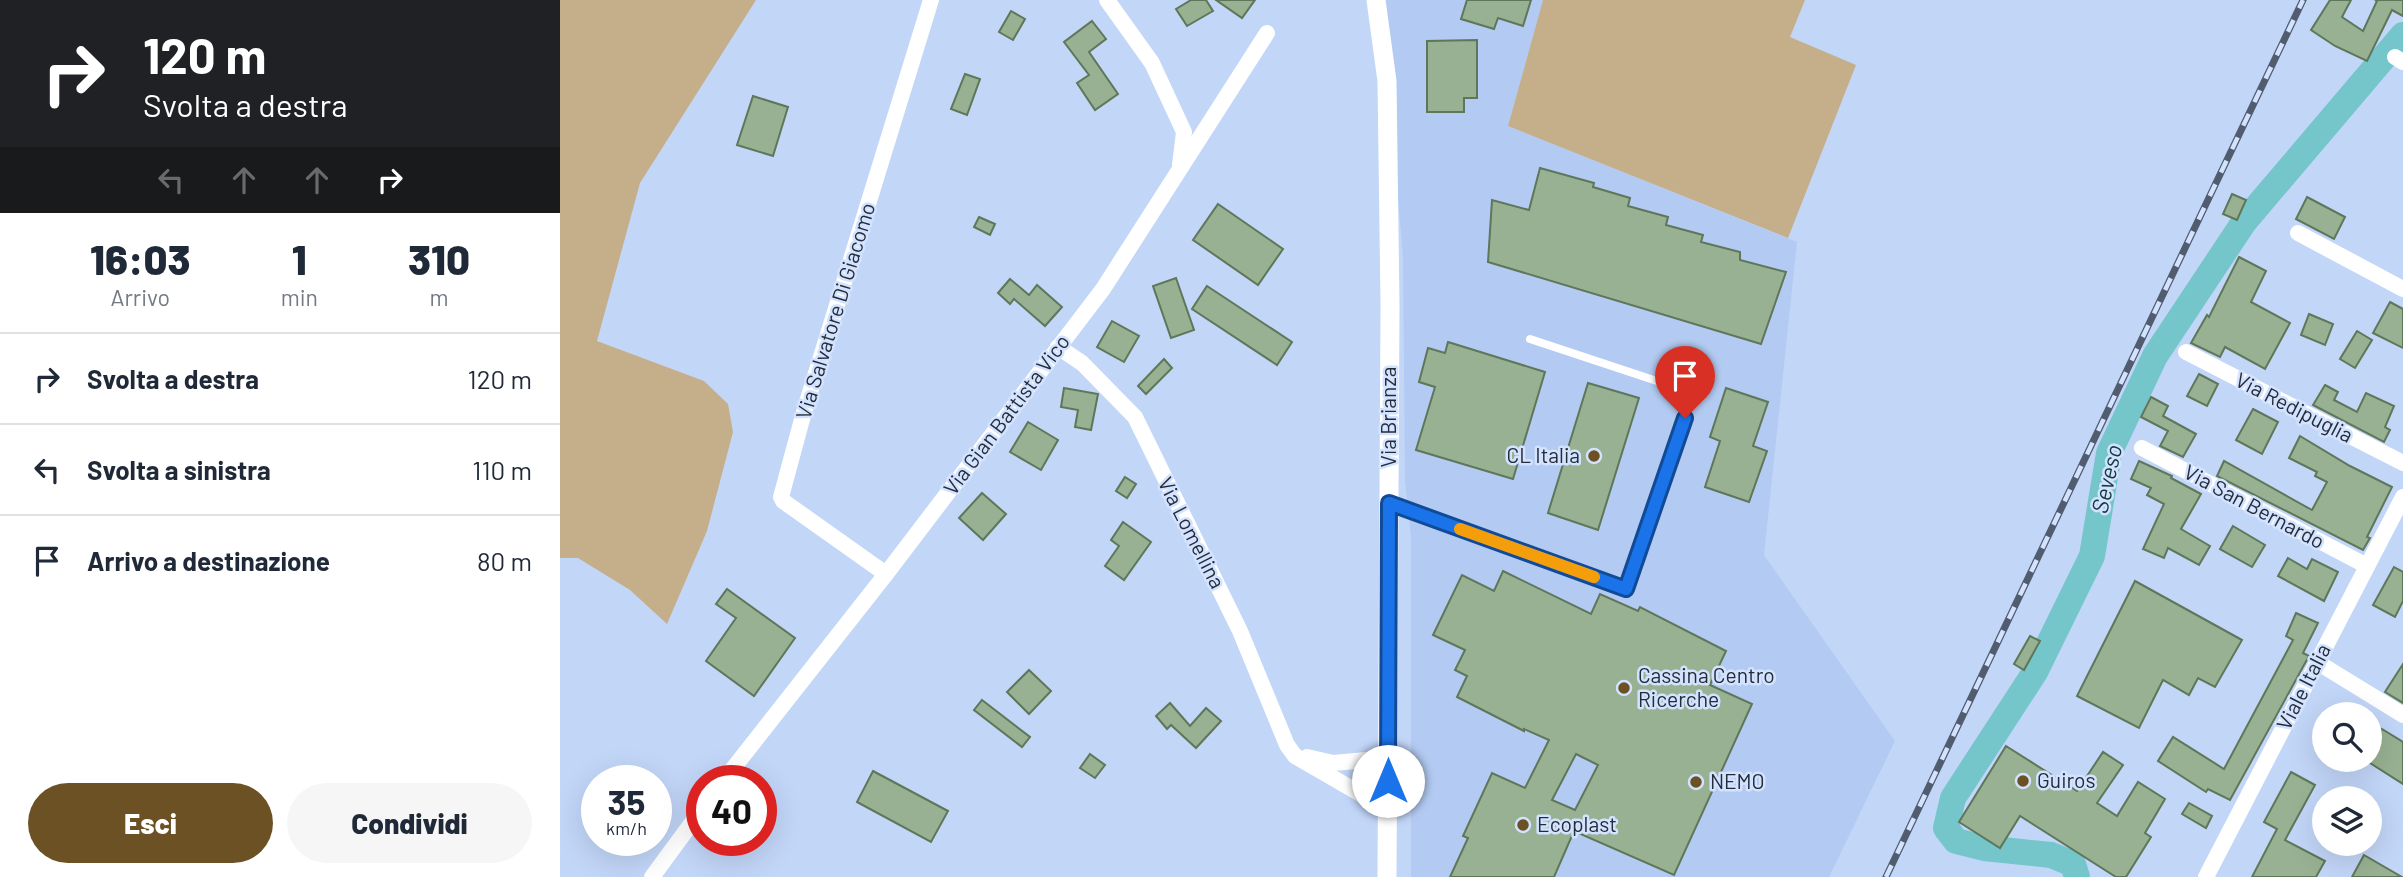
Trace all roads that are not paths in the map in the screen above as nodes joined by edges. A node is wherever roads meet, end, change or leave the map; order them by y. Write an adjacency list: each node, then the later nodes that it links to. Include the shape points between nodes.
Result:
1 (931, 0): 16 (street, Via Salvatore Di Giacomo, via 781,497)
2 (1107, 0): 5 (street, via 1152,63 1184,132)
3 (1376, 0): 14 (street, Via Brianza, via 1387,81)
4 (1268, 33): 5 (street, Via Gian Battista Vico)
5 (1179, 171): 9 (street, Via Gian Battista Vico, via 1103,289)
6 (2298, 233): 7 (street)
7 (2403, 289)
8 (1530, 339): 14 (lane, via 1693,393 1626,589)
9 (1058, 347): 16 (street, Via Gian Battista Vico); 19 (street, Via Lomellina, via 1082,363 1135,417 1240,631)
10 (2186, 352): 12 (street, Via Redipuglia)
11 (2142, 448): 15 (street, Via San Bernardo)
12 (2403, 463)
13 (2403, 497): 15 (street, Viale Italia)
14 (1389, 503): 20 (street, Via Brianza)
15 (2367, 566): 17 (street, Viale Italia)
16 (886, 574): 21 (street, Via Gian Battista Vico)
17 (2317, 662): 18 (street); 26 (street, Viale Italia)
18 (2403, 715)
19 (1287, 745): 20 (street, via 1305,756 1333,763); 22 (street, Via Lomellina, via 1295,756)
20 (1389, 758): 22 (street, Via Brianza)
21 (736, 765)
22 (1388, 805): 25 (street, Via Brianza)
23 (686, 831): 24 (street)
24 (652, 877)
25 (1387, 877)
26 (2206, 877)

